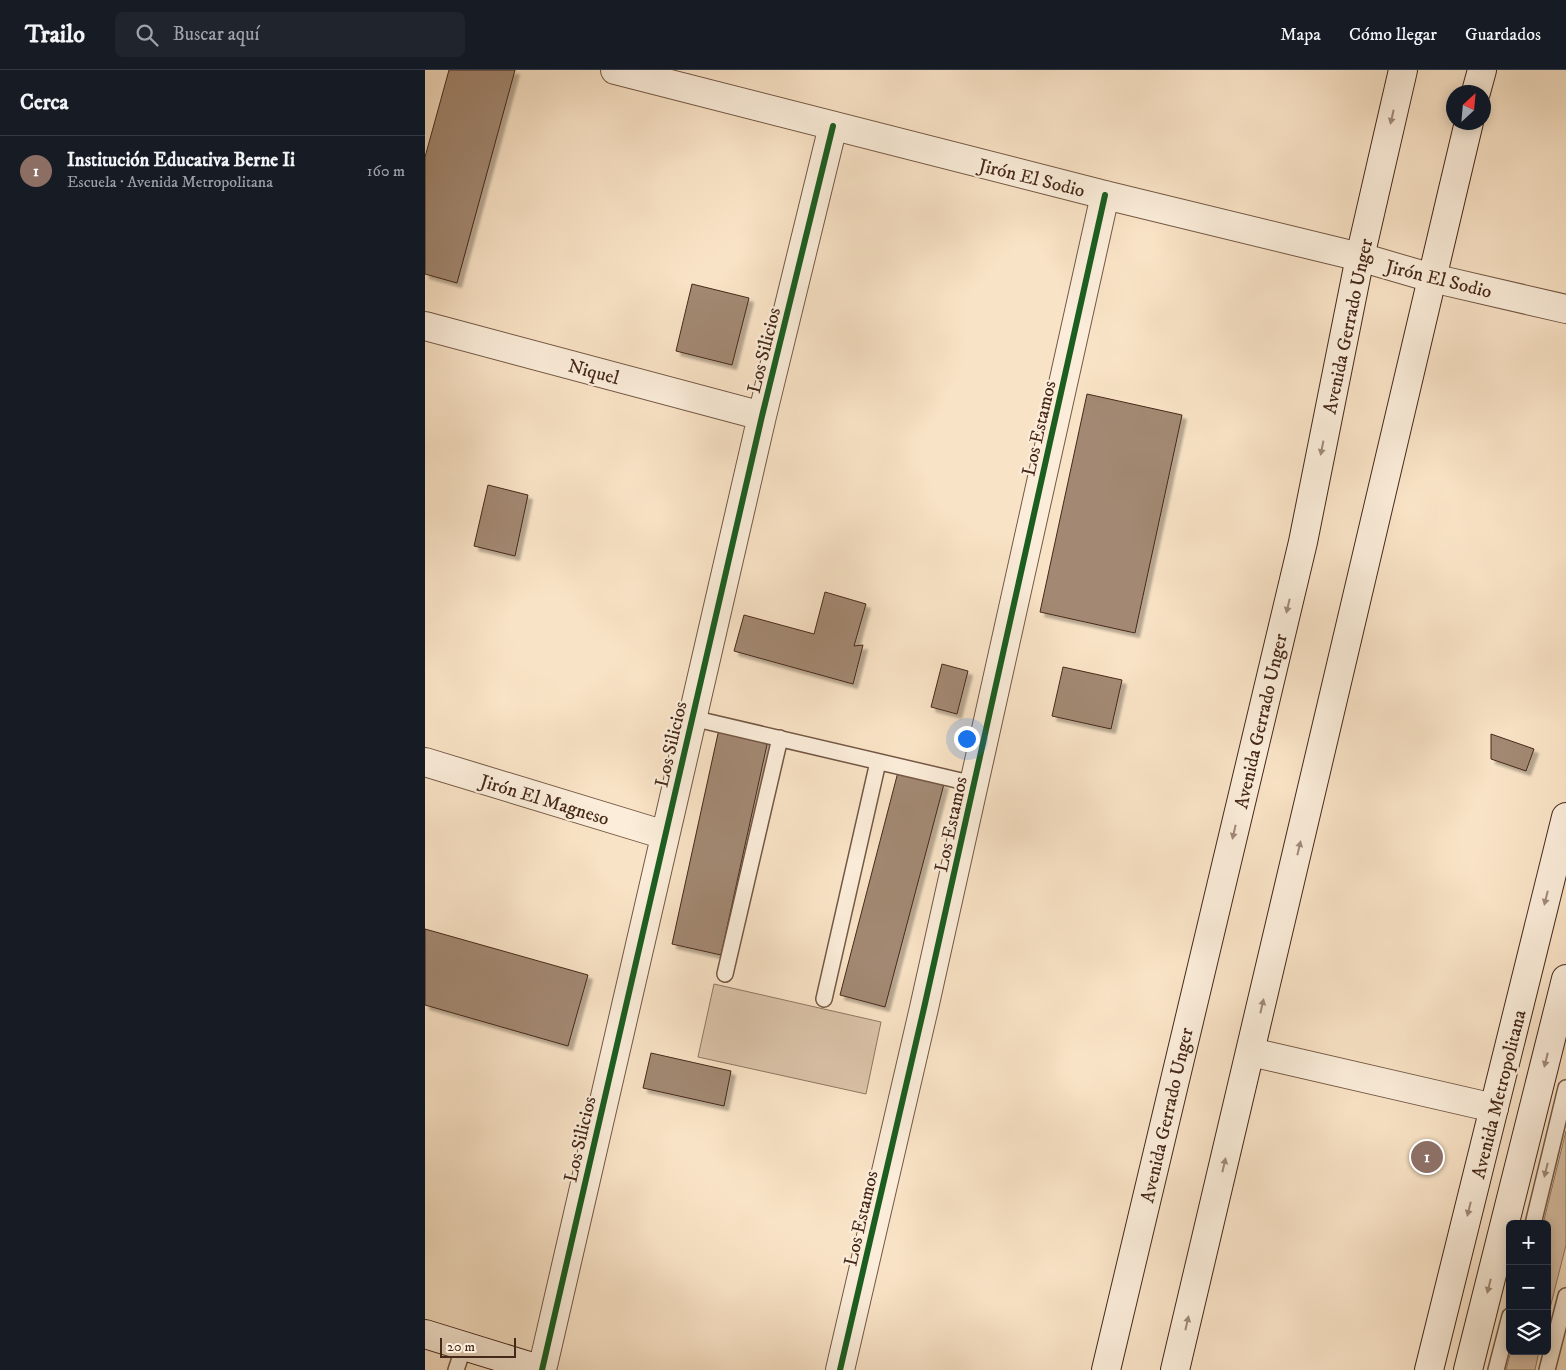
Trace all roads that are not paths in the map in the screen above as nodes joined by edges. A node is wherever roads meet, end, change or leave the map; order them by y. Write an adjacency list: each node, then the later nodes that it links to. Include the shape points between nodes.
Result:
1 (615, 70): 5 (street, Jirón El Sodio)
2 (1403, 70): 8 (street, Avenida Gerrado Unger, one-way to 8)
3 (1482, 70): 4 (street)
4 (1478, 85)
5 (833, 126): 7 (street, Jirón El Sodio); 12 (street, Los Silicios)
6 (1467, 130): 9 (street)
7 (1105, 195): 8 (street, Jirón El Sodio); 17 (street, Los Estamos)
8 (1360, 257): 9 (street, Jirón El Sodio); 33 (street, Avenida Gerrado Unger, one-way to 33, via 1303,542)
9 (1432, 278): 10 (street, Jirón El Sodio); 23 (street, one-way to 9)
10 (1566, 309)
11 (425, 326): 12 (street, Niquel)
12 (762, 416): 13 (street, Los Silicios)
13 (692, 718): 14 (lane); 19 (street, Los Silicios)
14 (780, 738): 16 (lane); 20 (lane)
15 (425, 762): 19 (street, Jirón El Magneso)
16 (878, 762): 17 (lane); 22 (lane)
17 (974, 784): 32 (street, Los Estamos)
18 (1566, 817): 25 (street, Avenida Metropolitana, one-way to 25)
19 (665, 835): 31 (street, Los Silicios)
20 (725, 974)
21 (1566, 979): 36 (street, Avenida Metropolitana, one-way to 36)
22 (824, 999)
23 (1251, 1052): 25 (street); 34 (street, one-way to 23)
24 (1566, 1088): 26 (lane, one-way to 26)
25 (1494, 1108): 35 (street, Avenida Metropolitana, one-way to 35)
26 (1534, 1220)
27 (1566, 1296): 38 (lane)
28 (1506, 1331): 37 (lane)
29 (425, 1334): 30 (street)
30 (460, 1358): 31 (street)
31 (542, 1370)
32 (841, 1370)
33 (1106, 1370)
34 (1175, 1370)
35 (1429, 1370)
36 (1468, 1370)
37 (1496, 1370)
38 (1547, 1370)

